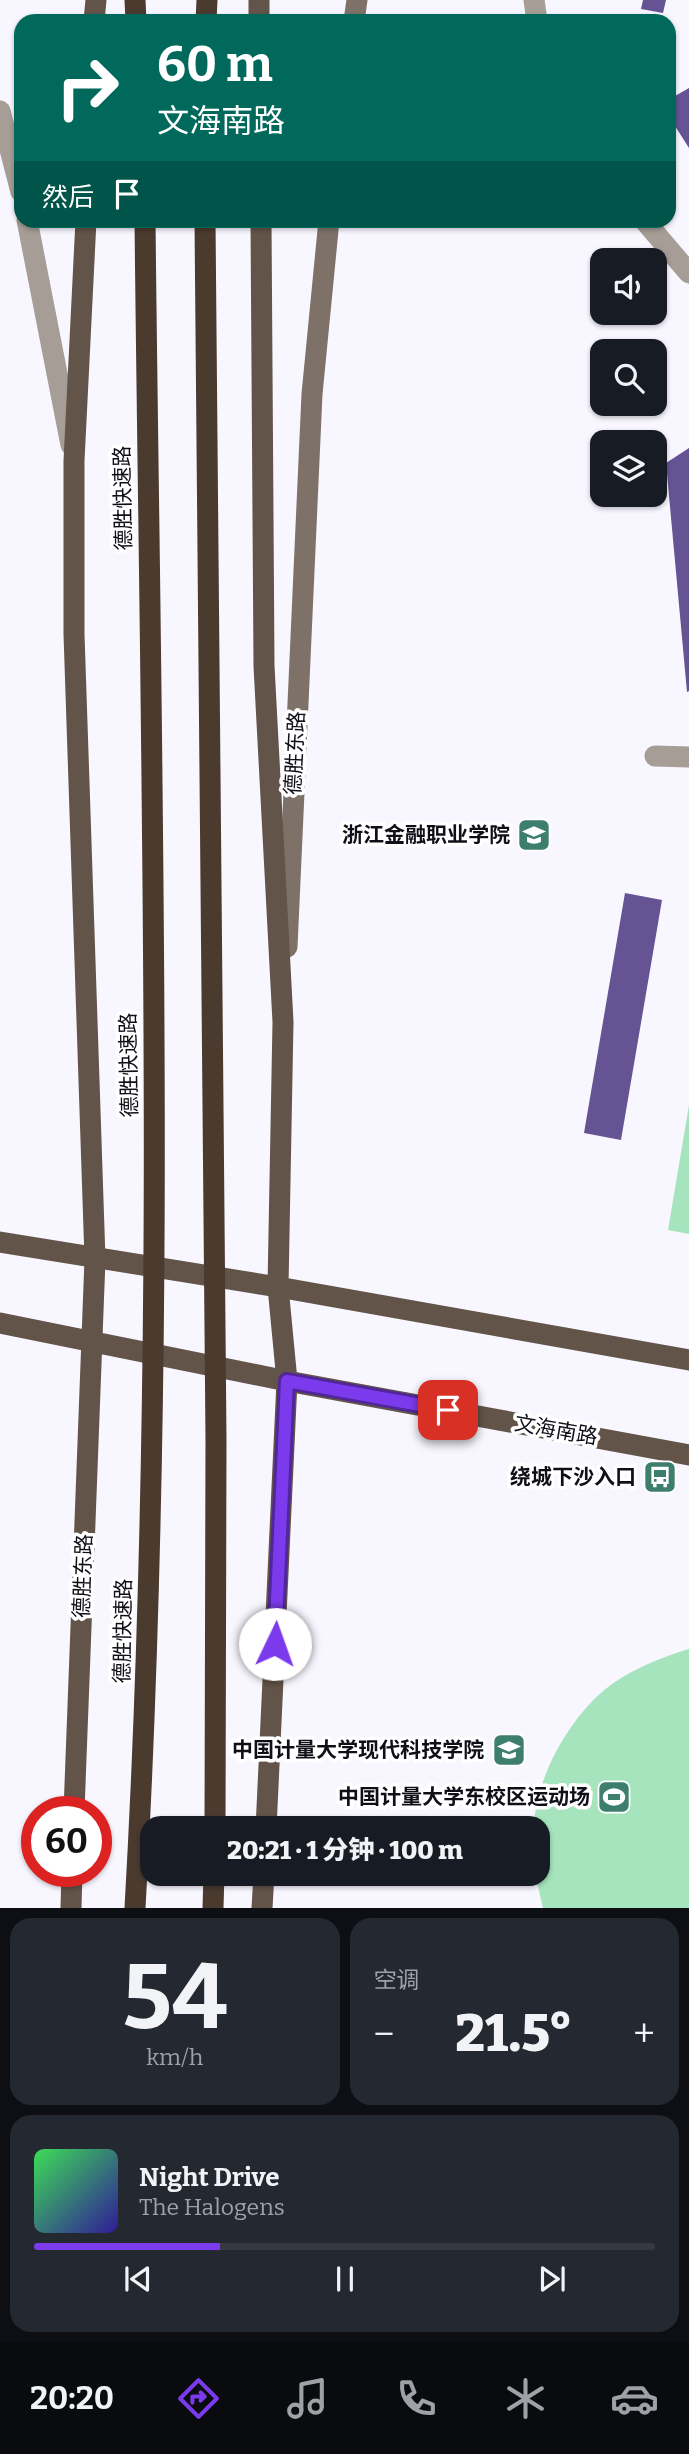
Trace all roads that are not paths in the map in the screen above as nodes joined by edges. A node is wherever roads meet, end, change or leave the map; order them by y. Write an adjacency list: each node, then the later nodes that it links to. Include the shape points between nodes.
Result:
1 (0, 111): 2 (street)
2 (14, 165)
3 (29, 228): 11 (street)
4 (86, 228): 11 (main road, 德胜东路)
5 (145, 228): 30 (highway, 德胜快速路, via 155,1218 146,1714)
6 (205, 228): 24 (highway)
7 (261, 228): 14 (main road, via 264,666)
8 (328, 228): 14 (main road, 德胜东路, via 312,394)
9 (650, 228): 10 (street)
10 (689, 273)
11 (74, 461): 16 (main road, 德胜东路, via 74,634)
12 (655, 756): 13 (street)
13 (689, 757)
14 (283, 1023): 17 (main road, 德胜东路)
15 (0, 1242): 16 (main road)
16 (95, 1259): 17 (main road); 19 (main road, 德胜东路)
17 (278, 1287): 20 (main road); 21 (main road, 德胜东路)
18 (0, 1323): 19 (main road, 文海南路)
19 (92, 1340): 21 (main road, 文海南路); 23 (main road, 德胜东路)
20 (689, 1360)
21 (287, 1381): 22 (main road, 文海南路); 25 (main road)
22 (689, 1455)
23 (75, 1796)
24 (215, 1816)
25 (267, 1816)
26 (214, 1886): 31 (highway)
27 (263, 1886): 32 (main road)
28 (72, 1887): 29 (main road)
29 (71, 1908)
30 (135, 1908)
31 (213, 1908)
32 (262, 1908)

